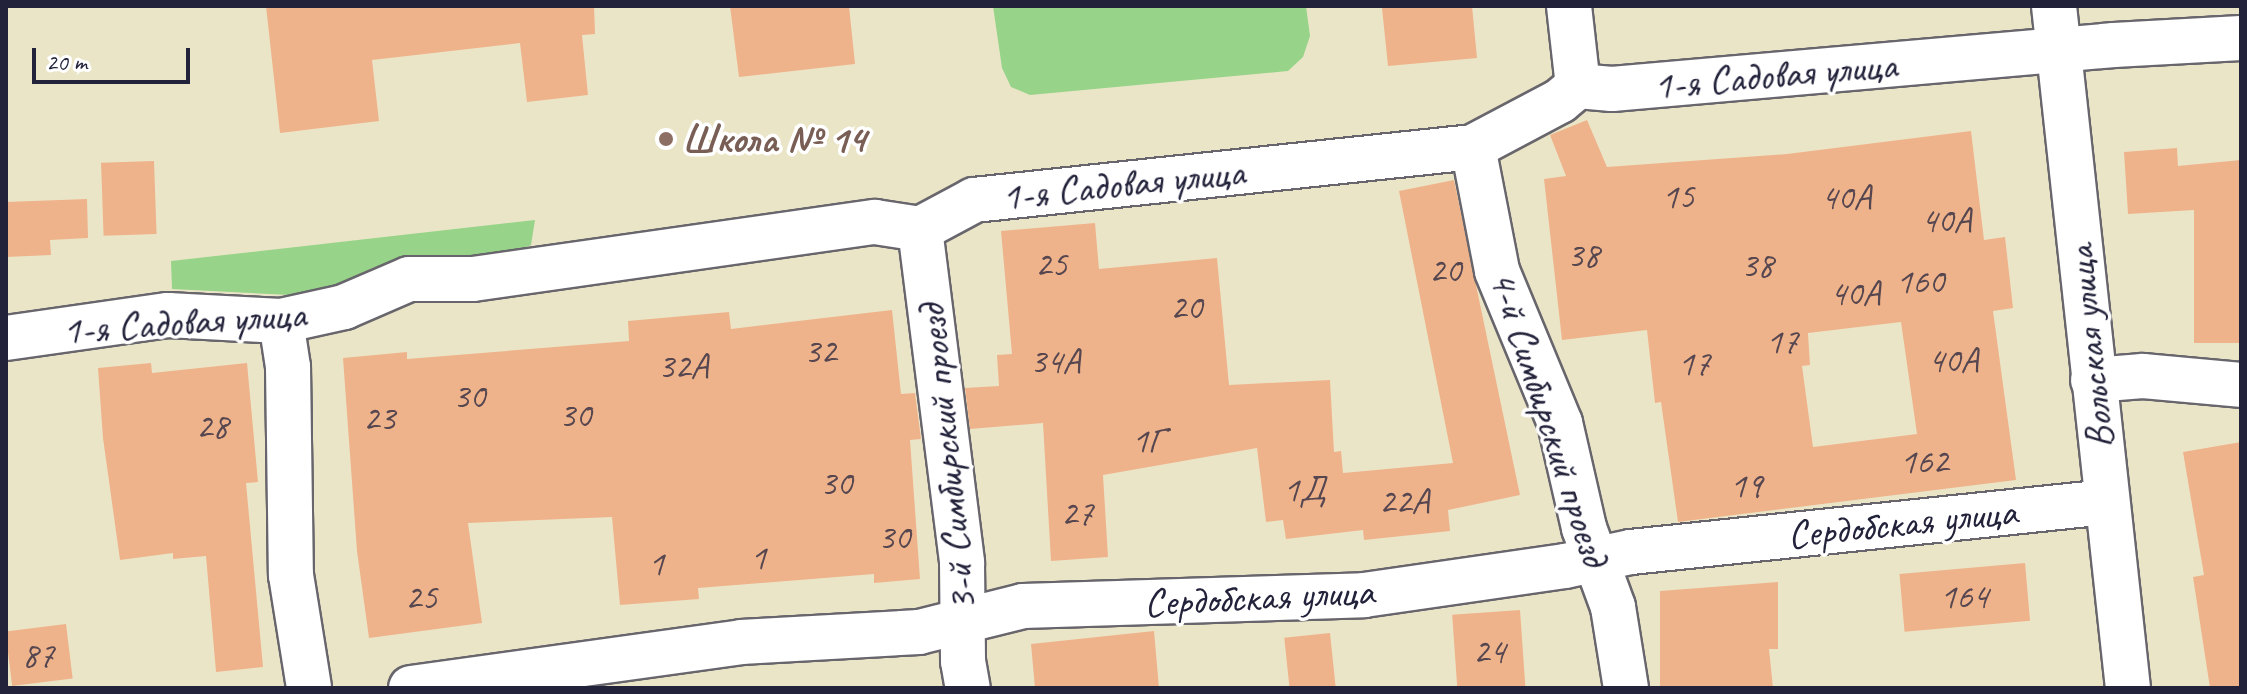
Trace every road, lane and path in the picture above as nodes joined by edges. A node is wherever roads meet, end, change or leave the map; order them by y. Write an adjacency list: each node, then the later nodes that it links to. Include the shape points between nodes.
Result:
1 (1569, 6): 5 (street)
2 (2054, 6): 4 (street, Вольская улица)
3 (2241, 38): 4 (street, 1-я Садовая улица)
4 (2059, 52): 5 (street, 1-я Садовая улица, via 1612,89); 10 (street, Вольская улица)
5 (1578, 86): 6 (street, 1-я Садовая улица)
6 (1473, 147): 7 (street, 1-я Садовая улица, via 974,200); 13 (street, 4-й Симбирский проезд, via 1497,271 1560,423)
7 (920, 229): 8 (street, 1-я Садовая улица, via 875,222 473,279 409,279 344,307); 14 (street, 3-й Симбирский проезд, via 962,563)
8 (281, 321): 9 (street, 1-я Садовая улица, via 168,315); 15 (street, via 288,367 291,575)
9 (6, 338)
10 (2093, 380): 11 (street, via 2143,376); 12 (street, Вольская улица)
11 (2241, 385)
12 (2107, 502): 13 (street, Сердобская улица); 19 (street, Вольская улица)
13 (1595, 559): 14 (street, Сердобская улица, via 1364,595 1023,606); 18 (street, 4-й Симбирский проезд, via 1613,607)
14 (964, 624): 16 (street, Сердобская улица, via 919,632 741,642); 17 (street, 3-й Симбирский проезд)
15 (309, 688)
16 (411, 688)
17 (968, 688)
18 (1626, 688)
19 (2128, 688)

